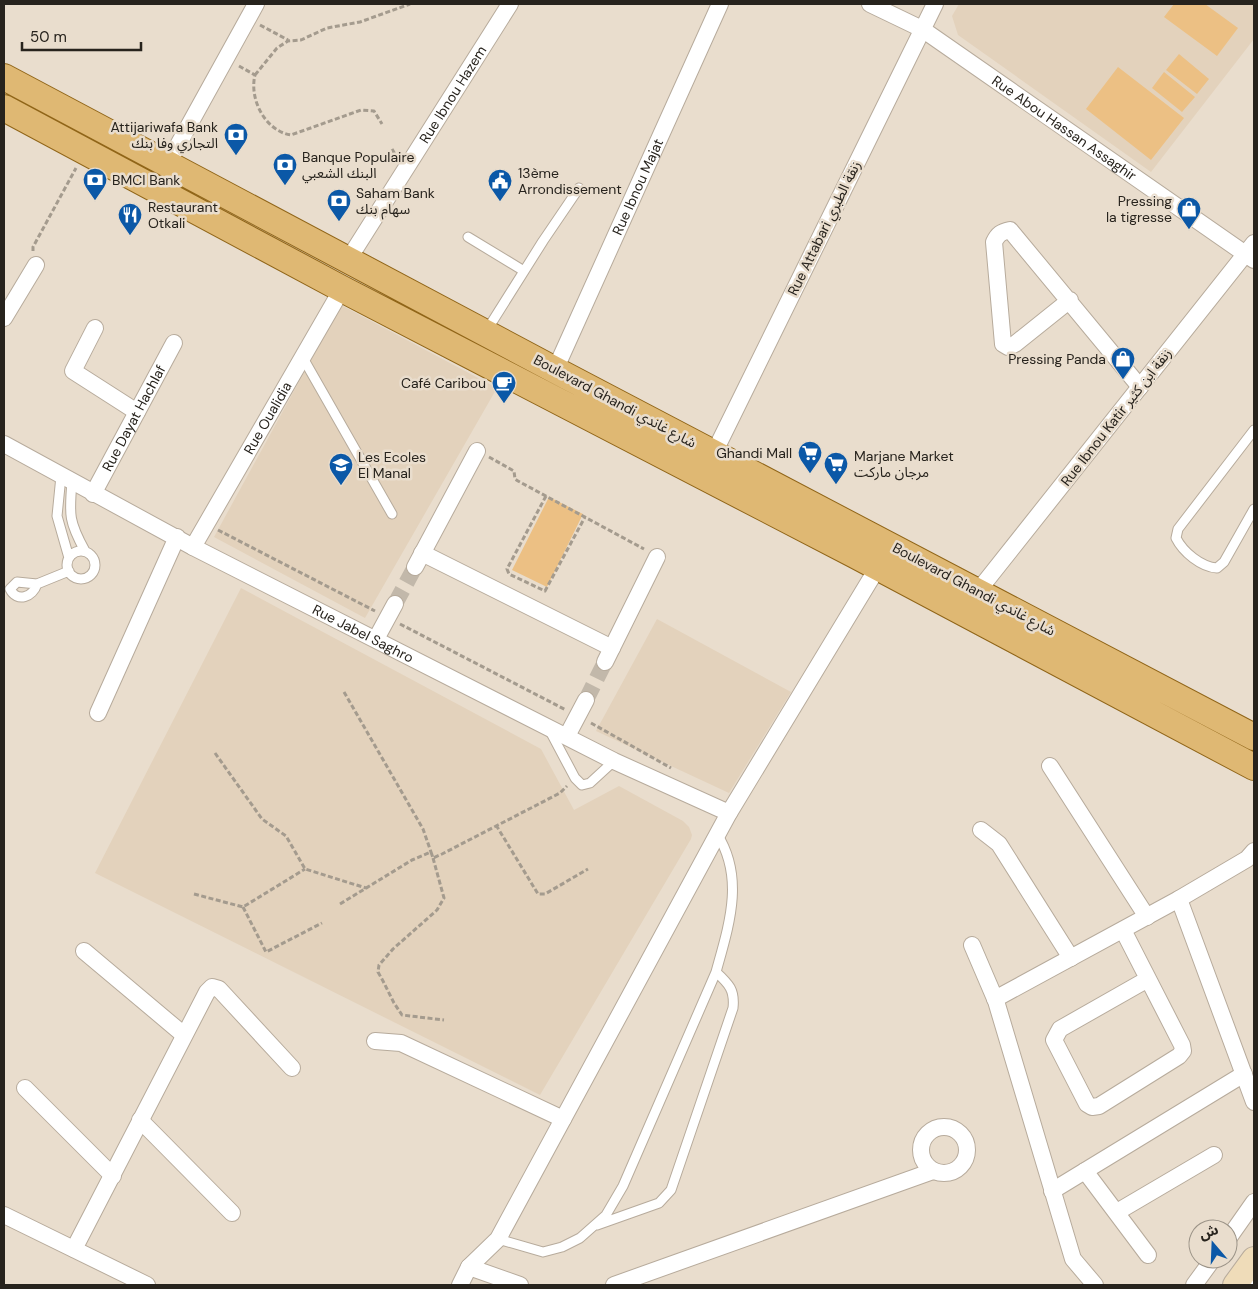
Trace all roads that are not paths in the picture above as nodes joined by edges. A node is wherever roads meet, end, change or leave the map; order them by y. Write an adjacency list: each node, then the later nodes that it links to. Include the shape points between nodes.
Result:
1 (256, 4): 9 (street)
2 (510, 4): 13 (street, Rue Ibnou Hazem)
3 (720, 4): 23 (street, Rue Ibnou Majat)
4 (870, 4): 6 (street, Rue Abou Hassan Assaghir)
5 (935, 4): 6 (street, Rue Attabari زنقة الطبري)
6 (922, 29): 12 (street, Rue Abou Hassan Assaghir); 29 (street, Rue Attabari زنقة الطبري)
7 (4, 77): 9 (main road, Boulevard Ghandi شارع غاندي)
8 (4, 108): 16 (main road, Boulevard Ghandi شارع غاندي)
9 (167, 165): 13 (main road, Boulevard Ghandi شارع غاندي)
10 (580, 188): 15 (lane)
11 (468, 237): 15 (lane)
12 (1251, 252): 24 (street, Rue Ibnou Katir زنقة ابن كثير)
13 (348, 260): 20 (main road, Boulevard Ghandi شارع غاندي)
14 (36, 265): 18 (street)
15 (524, 271): 20 (lane)
16 (342, 289): 22 (street, Rue Oualidia); 39 (main road, Boulevard Ghandi شارع غاندي)
17 (1070, 300): 17 (street, via 1010,230 997,236 994,242 1003,344 1008,347 1015,344); 24 (street)
18 (4, 318)
19 (94, 328): 25 (street, via 73,371)
20 (486, 333): 23 (main road, Boulevard Ghandi شارع غاندي)
21 (174, 343): 25 (street, Rue Dayat Hachlaf)
22 (303, 358): 33 (lane); 35 (street, Rue Oualidia)
23 (555, 370): 29 (main road, Boulevard Ghandi شارع غاندي)
24 (1140, 387): 42 (street, Rue Ibnou Katir زنقة ابن كثير)
25 (137, 412): 31 (street, Rue Dayat Hachlaf)
26 (1254, 430): 32 (lane, via 1178,528 1176,538 1181,549 1209,568 1217,568 1224,562)
27 (4, 444): 30 (street, Rue Jabel Saghro)
28 (477, 452): 37 (street, via 419,560 609,655)
29 (714, 453): 42 (main road, Boulevard Ghandi شارع غاندي)
30 (67, 479): 31 (street, Rue Jabel Saghro); 36 (lane, via 69,514 74,532); 38 (lane, via 57,516)
31 (93, 494): 34 (street, Rue Jabel Saghro)
32 (1254, 509)
33 (392, 514)
34 (177, 537): 35 (street, Rue Jabel Saghro); 46 (street)
35 (193, 547): 44 (street, Rue Jabel Saghro)
36 (85, 551): 38 (lane); 40 (lane, via 94,560 92,573 80,578)
37 (657, 557)
38 (69, 558): 40 (lane)
39 (878, 567): 52 (main road, Boulevard Ghandi شارع غاندي); 53 (street)
40 (69, 571): 41 (lane)
41 (37, 584)
42 (978, 591): 49 (main road, Boulevard Ghandi شارع غاندي)
43 (391, 611): 44 (street)
44 (376, 639): 47 (street, Rue Jabel Saghro)
45 (586, 700): 48 (street)
46 (98, 713)
47 (548, 727): 48 (street, Rue Jabel Saghro); 50 (lane, via 582,785 590,783)
48 (567, 736): 50 (street, Rue Jabel Saghro)
49 (1254, 737)
50 (614, 761): 53 (street, Rue Jabel Saghro)
51 (1050, 766): 58 (street)
52 (1254, 767)
53 (729, 813): 55 (street)
54 (981, 830): 62 (street, via 999,844)
55 (717, 834): 63 (lane, via 728,850 733,886); 72 (street)
56 (1254, 851): 57 (street, via 1247,859)
57 (1179, 899): 58 (street); 69 (street)
58 (1147, 916): 59 (street)
59 (1123, 930): 62 (street); 64 (street)
60 (972, 945): 65 (street)
61 (84, 951): 66 (street)
62 (1071, 958): 65 (street)
63 (716, 972): 84 (lane, via 635,1160 606,1215); 84 (lane, via 731,986 733,1008 671,1190 659,1203)
64 (1148, 979): 64 (street, via 1182,1045 1182,1051 1179,1056 1099,1106 1092,1107 1087,1104 1054,1040 1055,1034)
65 (995, 999): 78 (street)
66 (184, 1035): 68 (street, via 207,992 212,987 219,989); 73 (street)
67 (375, 1041): 72 (street, via 401,1042)
68 (292, 1068)
69 (1244, 1074): 71 (street); 76 (street)
70 (25, 1088): 77 (street)
71 (1254, 1102)
72 (563, 1119): 85 (street)
73 (140, 1120): 77 (street); 81 (street)
74 (1214, 1155): 80 (street)
75 (933, 1171): 95 (street)
76 (1085, 1171): 78 (street); 80 (street)
77 (113, 1176): 86 (street)
78 (1052, 1191): 96 (street, via 1073,1259)
79 (1254, 1202): 83 (street)
80 (1117, 1212): 87 (street)
81 (232, 1213)
82 (4, 1216): 86 (street)
83 (1238, 1225)
84 (594, 1226): 85 (lane, via 580,1238 543,1252)
85 (498, 1240): 89 (street)
86 (74, 1249): 92 (street)
87 (1148, 1255)
88 (1254, 1258): 98 (main road)
89 (469, 1266): 93 (street); 94 (street)
90 (1206, 1269): 97 (street)
91 (1254, 1282): 99 (lane)
92 (146, 1285)
93 (460, 1285)
94 (520, 1285)
95 (614, 1285)
96 (1095, 1285)
97 (1194, 1285)
98 (1235, 1285)
99 (1252, 1285)

